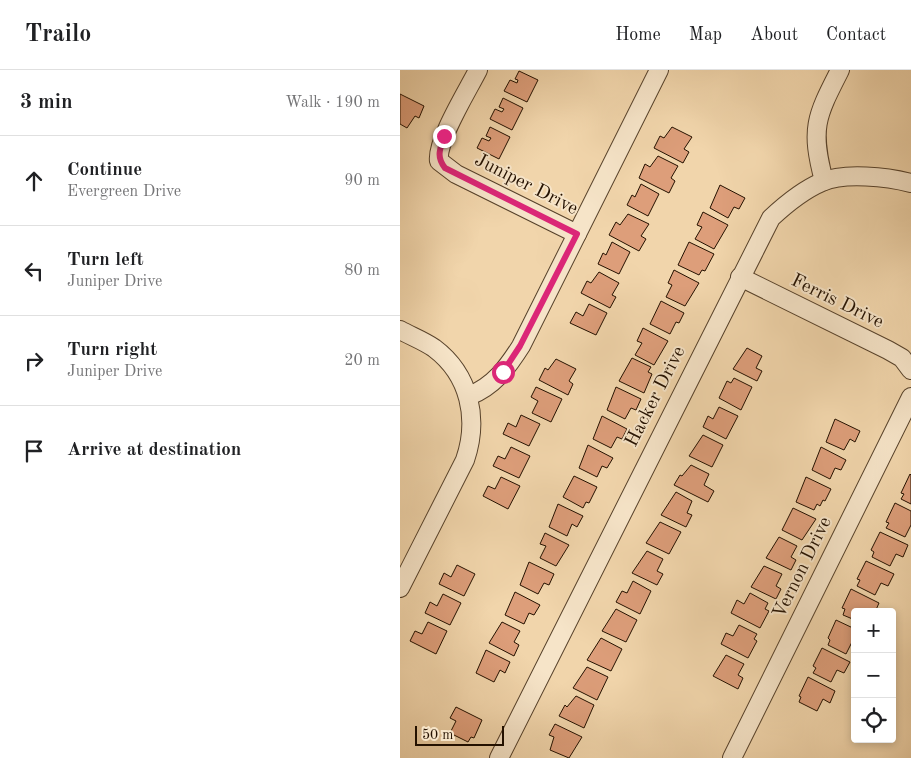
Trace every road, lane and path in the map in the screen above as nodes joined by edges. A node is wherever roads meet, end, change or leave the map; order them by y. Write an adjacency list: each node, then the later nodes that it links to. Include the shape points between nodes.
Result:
1 (478, 70): 6 (street, Juniper Drive, via 444,136 438,155 440,161 456,174)
2 (659, 70): 6 (street)
3 (840, 70): 4 (street, via 824,102 815,135)
4 (824, 181): 5 (street, via 856,176 894,178); 7 (street, Hacker Drive, via 799,195 771,218)
5 (911, 183)
6 (577, 234): 10 (street, via 510,363 485,390)
7 (740, 277): 9 (street, Ferris Drive, via 888,350 902,358); 13 (street, Hacker Drive)
8 (400, 330): 10 (street, via 430,345 445,357 460,376)
9 (911, 370)
10 (469, 396): 12 (street, via 472,420 465,460)
11 (911, 397): 14 (street, Vernon Drive)
12 (400, 588)
13 (499, 758)
14 (732, 758)

